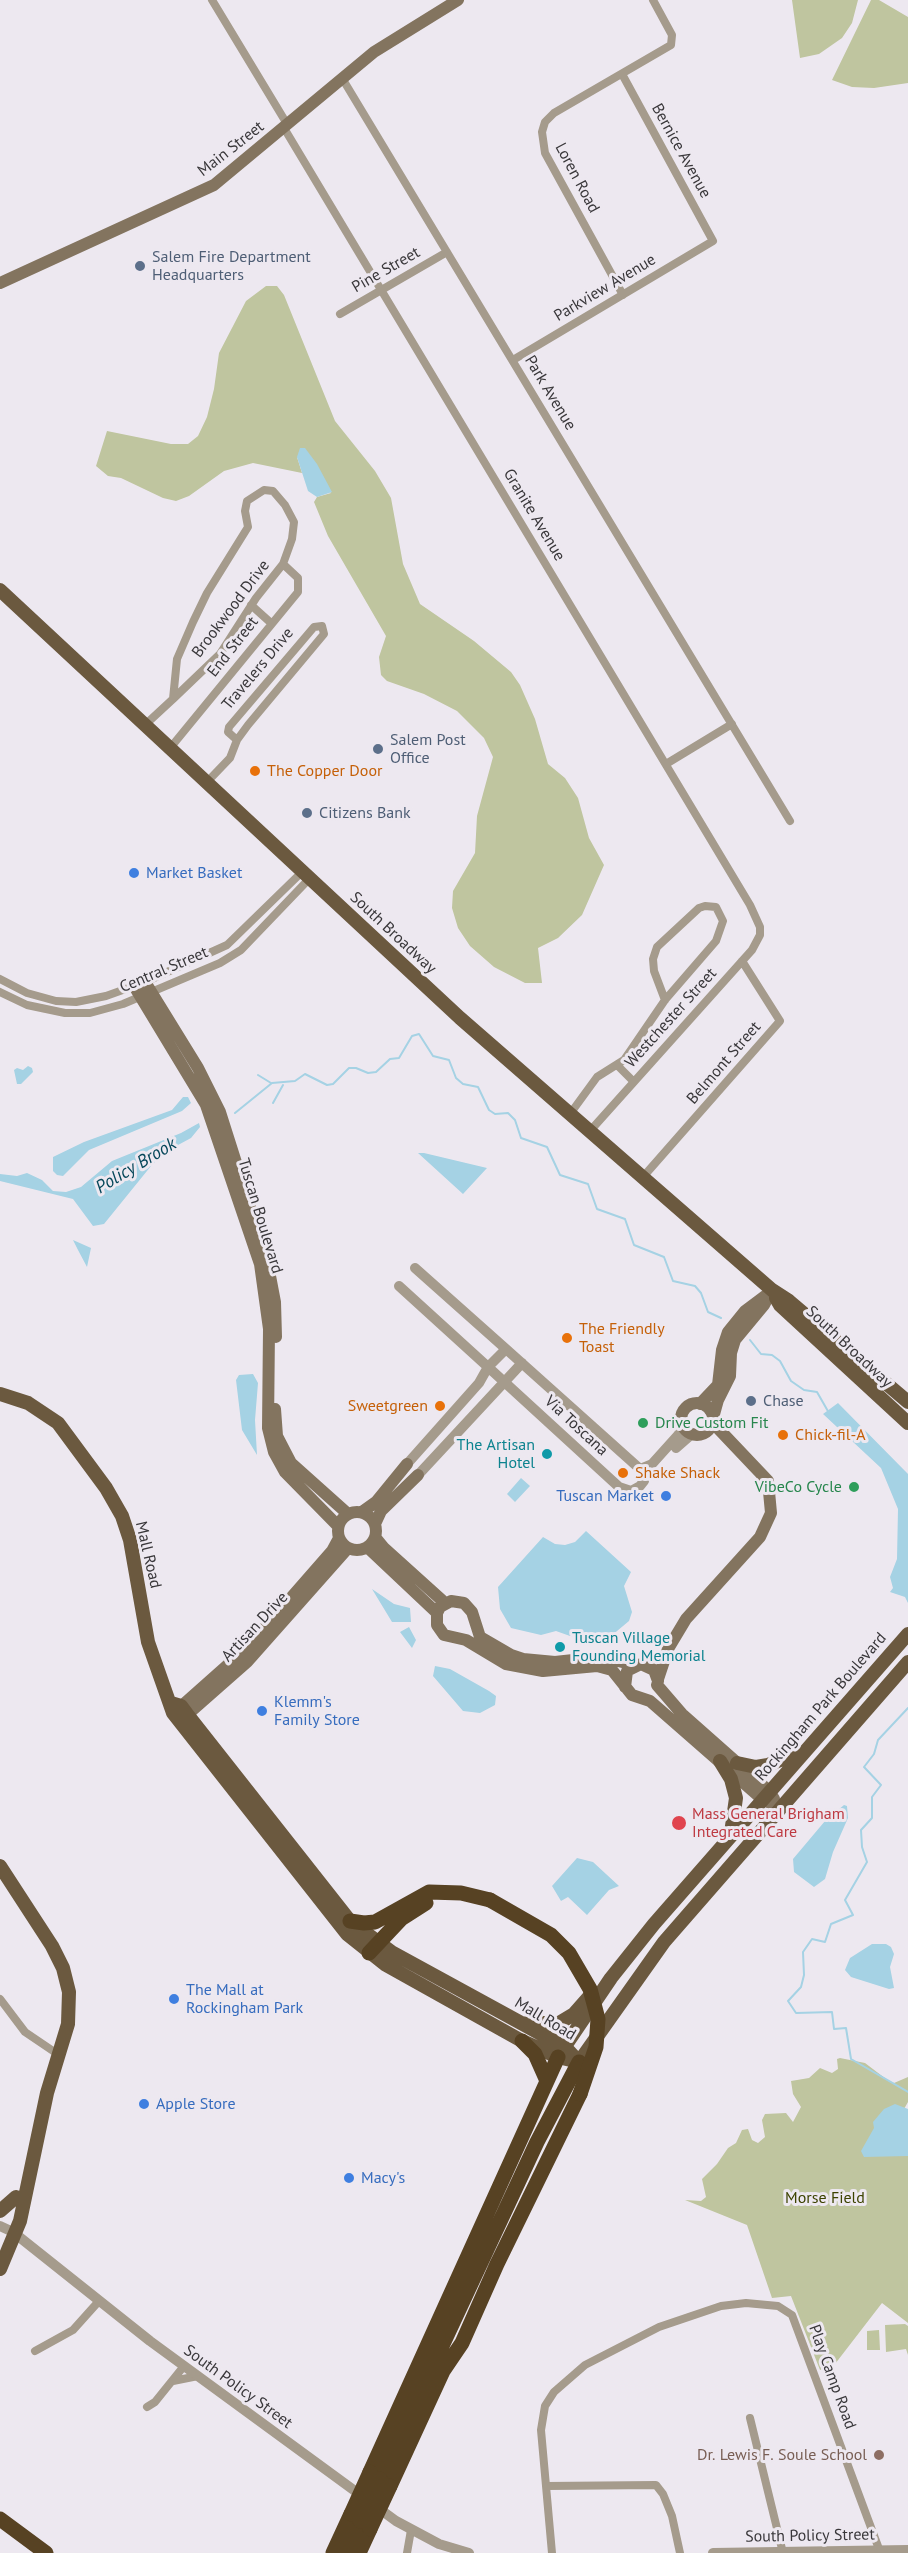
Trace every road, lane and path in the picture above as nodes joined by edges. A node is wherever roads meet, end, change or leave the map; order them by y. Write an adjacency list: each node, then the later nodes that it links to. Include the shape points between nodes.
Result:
1 (212, 0): 6 (street, Granite Avenue)
2 (458, 0): 5 (main road, Main Street, via 388,42)
3 (653, 0): 4 (street, via 673,41 666,50)
4 (622, 74): 7 (street, Bernice Avenue); 11 (street, Loren Road, via 554,113 545,122 541,137 545,153)
5 (342, 78): 6 (main road, Main Street); 8 (street, Park Avenue)
6 (286, 126): 9 (main road, Main Street, via 207,189); 10 (street, Granite Avenue)
7 (713, 241): 11 (street, Parkview Avenue)
8 (447, 252): 10 (street, Pine Street); 13 (street, Park Avenue)
9 (0, 283)
10 (382, 290): 12 (street, Pine Street); 23 (street, Granite Avenue)
11 (623, 295): 13 (street, Parkview Avenue)
12 (340, 314)
13 (513, 360): 20 (street, Park Avenue)
14 (284, 564): 16 (street, Brookwood Drive); 17 (street, End Street, via 298,578 299,587); 18 (street, Brookwood Drive, via 294,522 277,495 264,490 247,501 246,532 193,622 177,659)
15 (0, 590): 19 (main road, South Broadway)
16 (251, 605): 17 (street); 18 (street, Brookwood Drive, via 220,654)
17 (271, 623): 22 (street, End Street)
18 (173, 699): 19 (street, Brookwood Drive)
19 (146, 724): 22 (main road, South Broadway)
20 (732, 724): 23 (street); 25 (street, Park Avenue)
21 (237, 740): 21 (street, Travelers Drive, via 324,634 323,626 314,627 229,727 228,732); 24 (street, Travelers Drive, via 230,758)
22 (171, 747): 24 (main road, South Broadway)
23 (666, 764): 27 (street, Granite Avenue)
24 (207, 782): 26 (main road, South Broadway)
25 (790, 820)
26 (307, 874): 30 (street, Central Street, via 227,945); 30 (street, Central Street, via 241,951 220,963); 35 (main road, South Broadway, via 460,1018)
27 (757, 919): 28 (street, Westchester Street, via 760,935)
28 (742, 961): 34 (street, Westchester Street); 37 (street, Belmont Street, via 780,1021)
29 (0, 979): 30 (street, Central Street, via 41,998 66,1001)
30 (142, 990): 31 (street, Central Street, via 101,1011 65,1013 27,1005); 58 (main road, Tuscan Boulevard, via 214,1097 264,1249 276,1314 275,1411 281,1445 299,1472); 59 (main road, Tuscan Boulevard, via 206,1105 260,1264 269,1329 268,1428 274,1452 285,1472)
31 (0, 992)
32 (665, 1000): 32 (street, via 654,971 657,947 699,908 716,907 722,916 720,934); 33 (street)
33 (617, 1065): 34 (street); 35 (street, via 597,1077)
34 (634, 1082): 36 (street, Westchester Street)
35 (570, 1114): 36 (main road, South Broadway)
36 (590, 1131): 37 (main road, South Broadway)
37 (644, 1178): 40 (main road, South Broadway)
38 (416, 1268): 41 (street, Via Toscana)
39 (399, 1286): 43 (street, Via Toscana)
40 (772, 1290): 46 (main road, South Broadway); 47 (main road, via 745,1311 728,1332 718,1385); 48 (main road, via 735,1340 730,1376); 50 (main road, South Broadway, via 780,1305)
41 (506, 1348): 42 (street, Via Toscana); 43 (street)
42 (522, 1363): 44 (street); 53 (street, Via Toscana)
43 (488, 1367): 44 (street, Via Toscana); 52 (street, via 479,1383)
44 (504, 1382): 54 (street); 55 (street, Via Toscana, via 619,1487 631,1491)
45 (0, 1394): 72 (main road, Mall Road, via 28,1403 58,1423 118,1508 132,1546 152,1659)
46 (908, 1402)
47 (700, 1404): 48 (main road, via 709,1408); 49 (main road, via 686,1408)
48 (713, 1420): 51 (main road); 56 (main road, via 720,1434 768,1480)
49 (682, 1423): 51 (main road); 53 (street, via 679,1434 659,1456)
50 (908, 1423)
51 (697, 1434): 55 (street, via 684,1439); 56 (main road, via 711,1437 729,1451 762,1481)
52 (407, 1464): 57 (main road, via 376,1502)
53 (640, 1469): 55 (street, Via Toscana)
54 (418, 1475): 60 (main road, via 381,1511)
55 (645, 1481)
56 (772, 1497): 64 (main road, via 771,1513 760,1537)
57 (362, 1512): 58 (main road); 60 (main road)
58 (348, 1514): 59 (main road)
59 (339, 1532): 61 (main road); 72 (main road, Artisan Drive, via 332,1551 248,1647)
60 (372, 1536): 61 (main road, via 355,1550); 62 (main road)
61 (348, 1548): 72 (main road, Artisan Drive, via 247,1662)
62 (441, 1608): 63 (main road, via 451,1601 464,1603); 66 (main road, via 436,1619 440,1631)
63 (473, 1618): 66 (main road, via 471,1629); 68 (main road, via 480,1637 517,1657 555,1662 601,1657)
64 (686, 1619): 68 (main road, via 655,1655); 69 (main road, via 668,1649)
65 (908, 1634): 73 (main road, Rockingham Park Boulevard)
66 (456, 1638): 70 (main road, via 520,1668 606,1668)
67 (908, 1662): 77 (main road)
68 (638, 1664): 69 (main road, via 650,1666); 70 (main road, via 625,1676)
69 (657, 1682): 71 (main road, via 651,1693); 75 (main road, via 682,1714)
70 (626, 1687): 71 (main road, via 632,1695)
71 (642, 1697): 74 (main road)
72 (178, 1712): 81 (main road, Mall Road); 82 (main road, Mall Road, via 331,1915 347,1934)
73 (808, 1746): 75 (main road, via 792,1757 768,1765 756,1767); 76 (main road, Rockingham Park Boulevard)
74 (720, 1761): 76 (main road); 78 (main road, via 736,1798)
75 (737, 1762): 76 (main road)
76 (765, 1795): 77 (main road); 78 (main road, Rockingham Park Boulevard)
77 (780, 1808): 89 (main road, via 664,1942)
78 (730, 1836): 83 (main road, Rockingham Park Boulevard)
79 (0, 1866): 88 (main road, via 52,1946 67,1980 68,2016)
80 (461, 1893): 81 (highway, via 429,1892 375,1922); 82 (highway, via 430,1900 411,1911); 100 (highway, bridge, via 490,1900 551,1935 574,1959 590,1989 598,2019 596,2047 580,2094 462,2343)
81 (350, 1921): 82 (main road, Mall Road)
82 (373, 1948): 85 (main road, Mall Road); 86 (main road, Mall Road)
83 (611, 1978): 85 (main road, via 567,2020 550,2025); 87 (main road, Rockingham Park Boulevard)
84 (0, 1999): 88 (street, via 25,2032)
85 (519, 2022): 87 (main road, Mall Road)
86 (522, 2041): 87 (main road, Mall Road); 90 (highway, via 535,2054)
87 (562, 2052): 89 (main road, Mall Road); 90 (highway)
88 (59, 2055): 91 (main road)
89 (579, 2062): 97 (highway, via 537,2142)
90 (547, 2081): 105 (highway)
91 (47, 2093): 92 (main road, via 38,2105); 94 (main road, via 20,2221)
92 (16, 2197): 93 (main road); 94 (main road)
93 (0, 2211)
94 (7, 2229): 95 (main road); 96 (street, South Policy Street)
95 (0, 2269)
96 (99, 2301): 98 (street, via 72,2330); 99 (street, South Policy Street)
97 (456, 2320): 100 (highway); 105 (highway)
98 (35, 2351)
99 (184, 2366): 101 (street, South Policy Street); 102 (street)
100 (443, 2371): 105 (highway)
101 (198, 2376): 102 (street); 110 (street, South Policy Street)
102 (172, 2381): 103 (street)
103 (147, 2407)
104 (750, 2418): 114 (street)
105 (380, 2479): 108 (highway, bridge); 108 (highway, bridge)
106 (546, 2486): 111 (street, Play Camp Road, via 541,2430 545,2406 560,2385 585,2365 689,2315 738,2303 778,2306 790,2312 796,2322); 120 (street, Play Camp Road); 121 (street, via 656,2485 672,2516)
107 (0, 2519): 116 (highway)
108 (360, 2521): 113 (highway); 117 (highway)
109 (0, 2528): 115 (highway)
110 (411, 2530): 118 (street); 119 (street, South Policy Street)
111 (879, 2549): 112 (street, South Policy Street); 114 (street, South Policy Street)
112 (908, 2550)
113 (337, 2551)
114 (783, 2552): 122 (street, South Policy Street)
115 (27, 2553)
116 (46, 2553)
117 (359, 2553)
118 (407, 2553)
119 (469, 2553)
120 (552, 2553)
121 (680, 2553)
122 (713, 2553)

